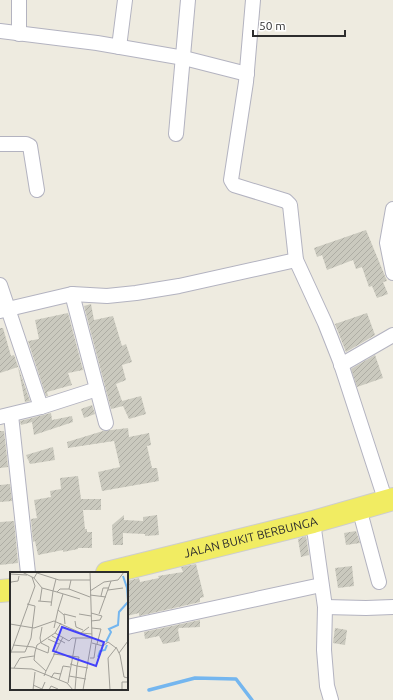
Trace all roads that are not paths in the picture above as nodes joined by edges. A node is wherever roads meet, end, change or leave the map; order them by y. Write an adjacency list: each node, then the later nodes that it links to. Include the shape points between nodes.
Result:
1 (20, 0): 6 (street)
2 (125, 0): 7 (street)
3 (188, 0): 8 (street)
4 (253, 0): 9 (street)
5 (0, 31): 6 (street)
6 (19, 34): 7 (street)
7 (119, 47): 8 (street)
8 (184, 58): 9 (street); 10 (street)
9 (247, 74): 14 (street, via 231,180 234,185 288,203 292,212)
10 (176, 134)
11 (0, 144): 12 (street, via 30,146)
12 (37, 190)
13 (393, 209): 15 (street, via 387,243)
14 (296, 260): 17 (street, via 136,293 107,296); 20 (street)
15 (393, 273)
16 (0, 285): 18 (street)
17 (72, 294): 18 (street); 21 (street)
18 (5, 310): 22 (street)
19 (393, 335): 20 (street)
20 (341, 365): 25 (street)
21 (97, 389): 22 (street); 24 (street)
22 (41, 407): 23 (street)
23 (6, 416): 28 (street)
24 (106, 423)
25 (390, 500): 26 (main road, JALAN BUKIT BERBUNGA)
26 (359, 508): 27 (main road, JALAN BUKIT BERBUNGA); 30 (street)
27 (313, 522): 29 (main road, JALAN BUKIT BERBUNGA); 31 (street)
28 (28, 572)
29 (111, 572)
30 (379, 582)
31 (321, 585): 34 (street); 36 (street)
32 (10, 590): 33 (main road)
33 (0, 591)
34 (326, 607): 35 (street); 37 (street, via 324,650)
35 (393, 607)
36 (128, 627)
37 (330, 700)

